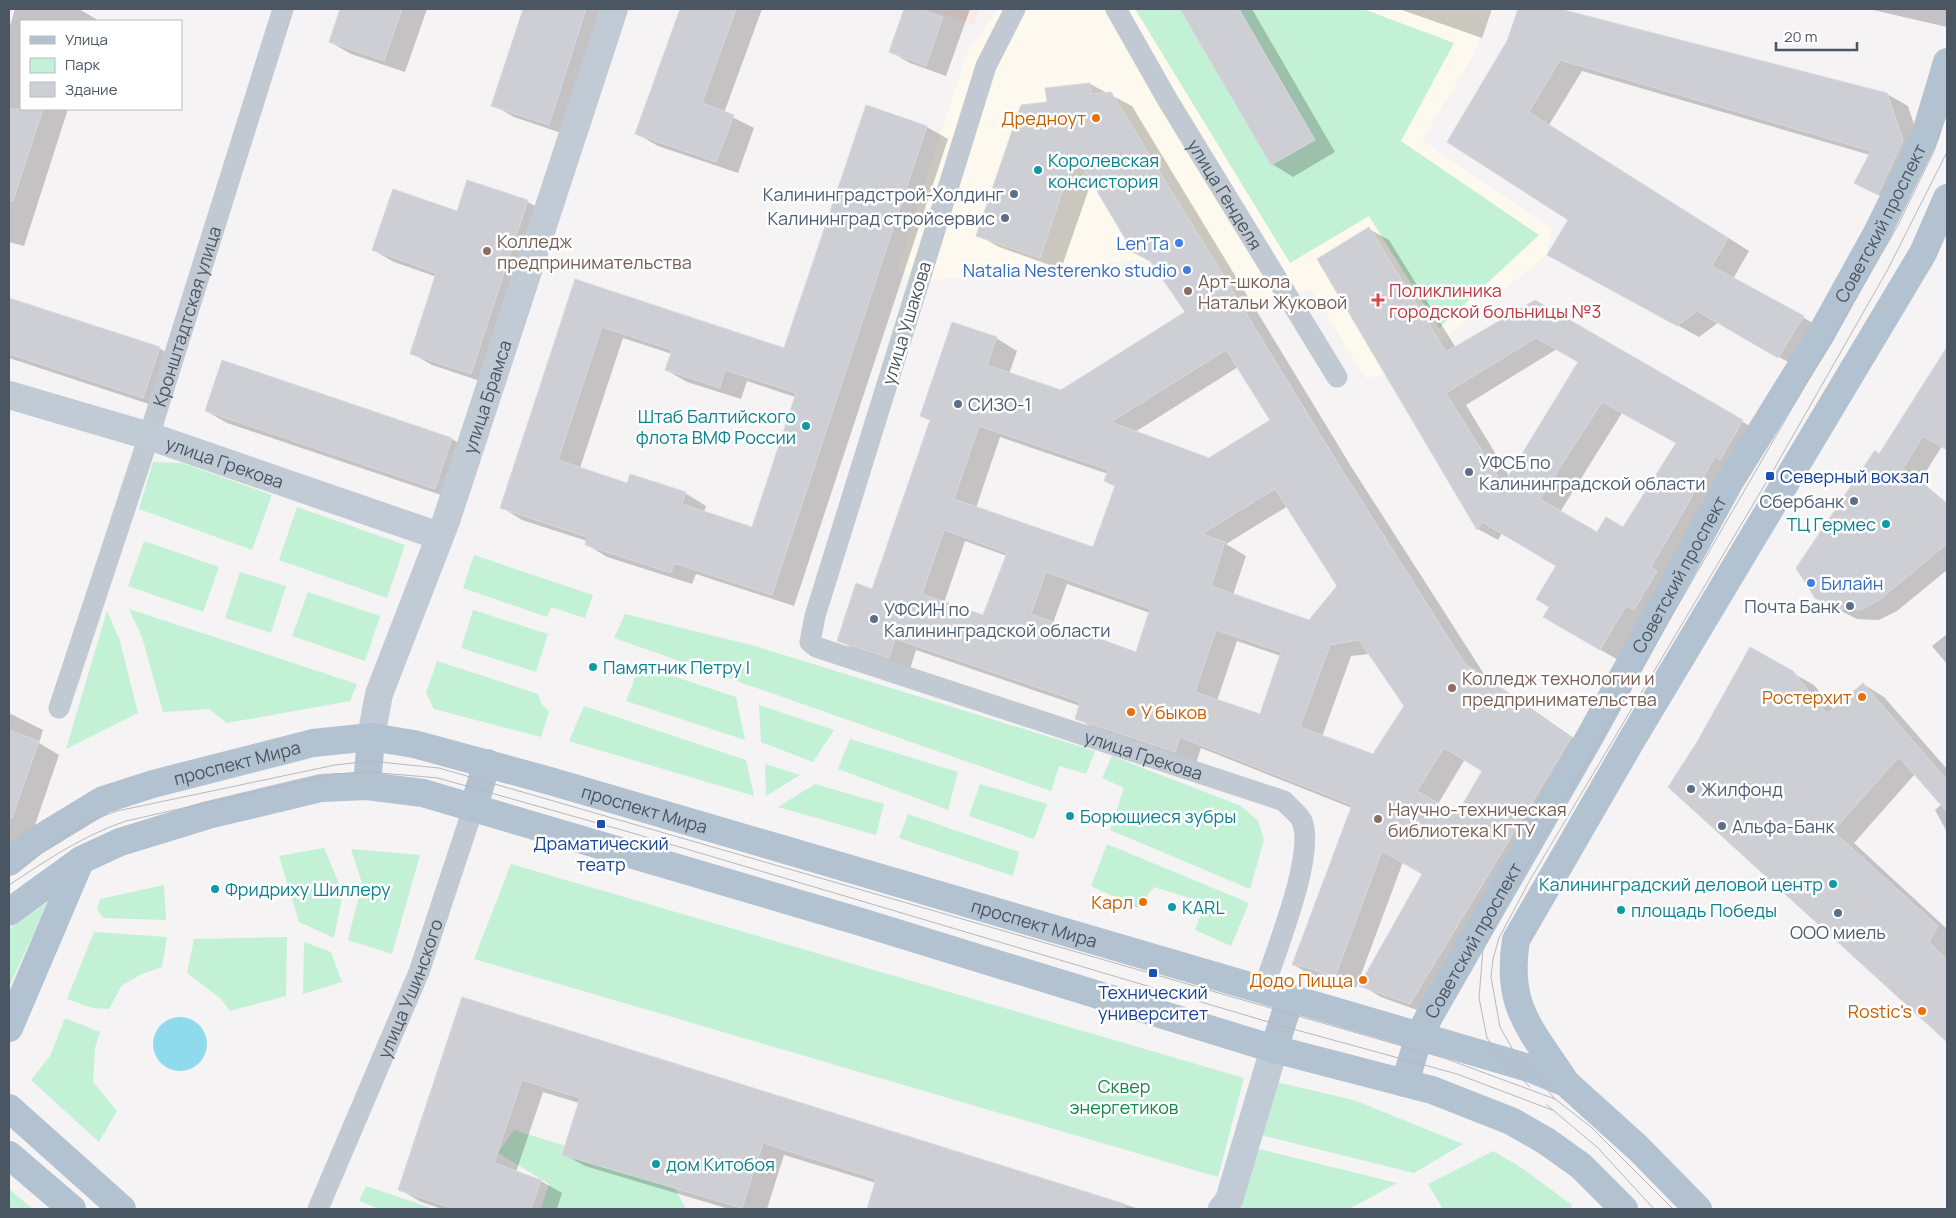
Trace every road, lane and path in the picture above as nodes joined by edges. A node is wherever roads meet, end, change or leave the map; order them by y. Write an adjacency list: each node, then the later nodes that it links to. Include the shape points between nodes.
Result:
1 (283, 9): 9 (street, Кронштадтская улица)
2 (614, 9): 10 (street, улица Брамса)
3 (1015, 9): 11 (street, улица Ушакова, via 986,66 815,616)
4 (1116, 9): 7 (street, улица Генделя, via 1167,99)
5 (1947, 62): 23 (main road, Советский проспект, via 1925,136 1877,233 1820,336 1729,483)
6 (1947, 198): 26 (main road, Советский проспект, via 1923,253 1626,749 1516,940 1512,964 1517,1000 1524,1021)
7 (1337, 377)
8 (9, 395): 9 (street, улица Грекова)
9 (149, 436): 10 (street, улица Грекова); 12 (street, Кронштадтская улица)
10 (439, 536): 13 (street, улица Брамса, via 379,694)
11 (810, 642): 20 (street, улица Грекова, via 825,650 1284,801 1302,820 1305,845 1291,911)
12 (59, 708)
13 (372, 736): 14 (main road, проспект Мира); 15 (main road, улица Брамса); 18 (main road, проспект Мира, via 313,743 103,800 34,842)
14 (487, 763): 16 (main road, улица Ушинского); 20 (main road, проспект Мира)
15 (367, 786): 16 (main road, via 423,793); 17 (main road, via 321,788 208,815 120,842)
16 (474, 806): 24 (main road); 32 (street, улица Ушинского, via 419,972)
17 (81, 860): 19 (main road); 22 (main road)
18 (9, 862)
19 (9, 912)
20 (1263, 991): 21 (main road, проспект Мира)
21 (1290, 999): 23 (main road, проспект Мира); 24 (main road)
22 (9, 1028)
23 (1419, 1036): 25 (main road, Советский проспект); 26 (main road, via 1529,1068)
24 (1274, 1049): 25 (main road); 29 (street)
25 (1404, 1083): 33 (main road, via 1432,1090 1511,1121 1546,1140 1581,1166)
26 (1566, 1083): 34 (main road, via 1638,1148)
27 (9, 1108): 31 (main road)
28 (9, 1155): 30 (main road)
29 (1226, 1204)
30 (72, 1209)
31 (122, 1209)
32 (318, 1209)
33 (1624, 1209)
34 (1698, 1209)

